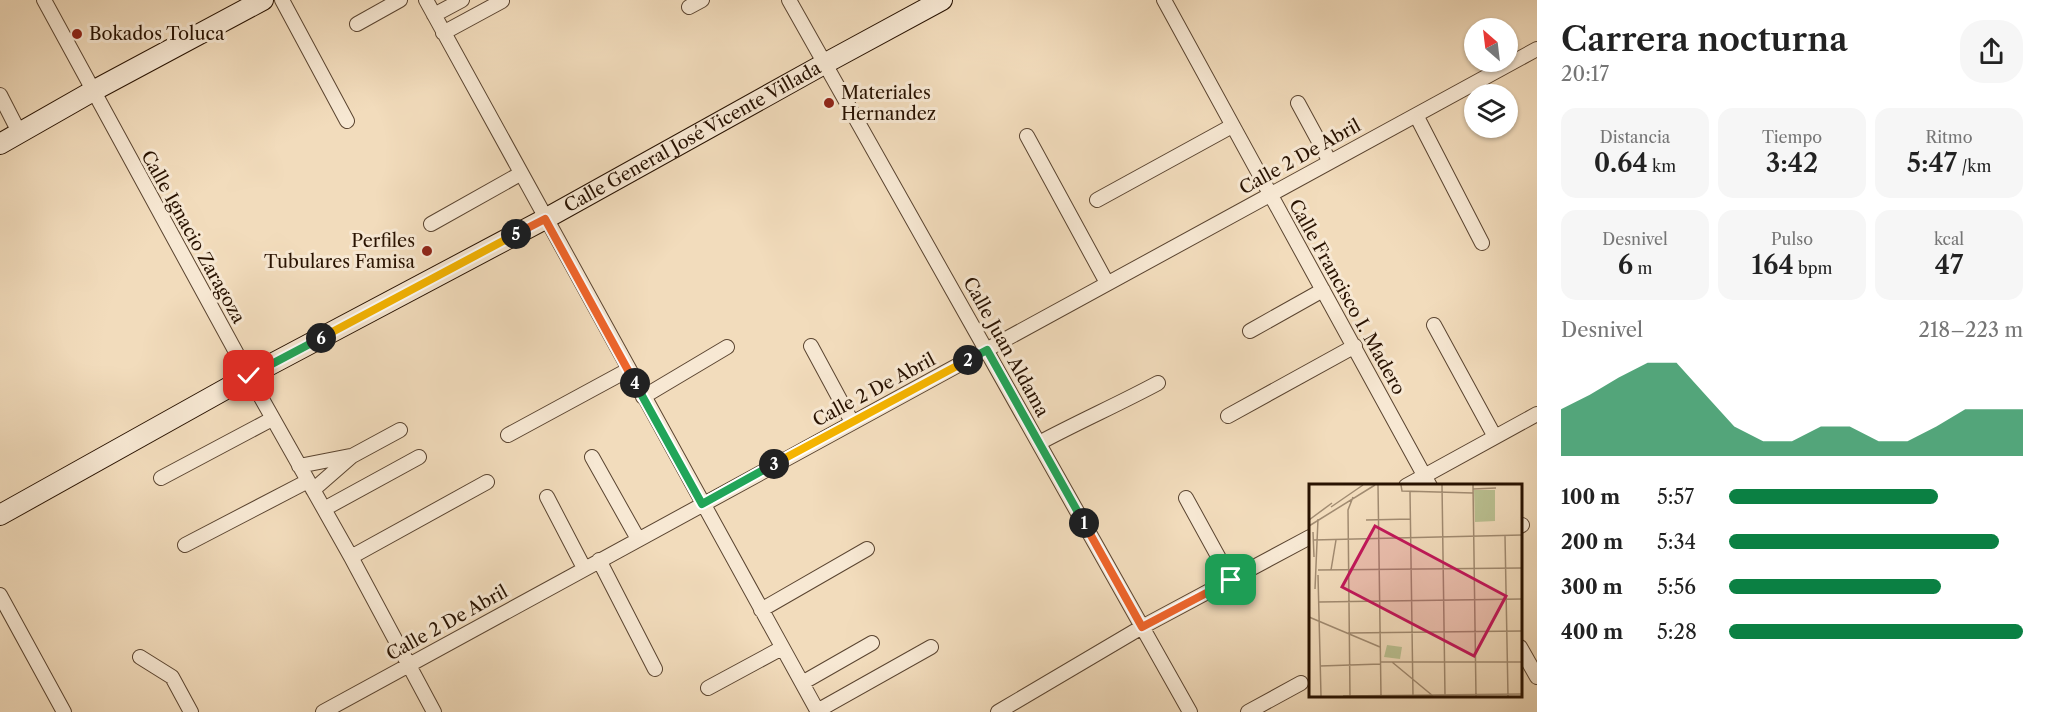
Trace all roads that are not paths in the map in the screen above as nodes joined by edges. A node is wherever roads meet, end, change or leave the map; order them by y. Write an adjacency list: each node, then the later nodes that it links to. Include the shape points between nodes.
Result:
1 (44, 0): 18 (street, Calle Ignacio Zaragoza)
2 (263, 0): 18 (main road)
3 (282, 0): 22 (street)
4 (400, 0): 14 (street)
5 (426, 0): 13 (street)
6 (462, 0): 13 (street)
7 (702, 0): 12 (street)
8 (789, 0): 17 (street, Calle Juan Aldama)
9 (942, 0): 17 (main road, Calle General José Vicente Villada)
10 (1164, 0): 23 (street, Calle Francisco I. Madero)
11 (502, 1): 15 (street)
12 (689, 7)
13 (434, 15): 15 (street)
14 (357, 24)
15 (443, 33): 28 (street)
16 (1537, 50): 21 (street, Calle 2 De Abril)
17 (824, 64): 31 (main road, Calle General José Vicente Villada); 41 (street, Calle Juan Aldama)
18 (93, 91): 24 (main road); 43 (street, Calle Ignacio Zaragoza)
19 (0, 95): 24 (street)
20 (1298, 103): 27 (street)
21 (1416, 115): 27 (street, Calle 2 De Abril); 33 (street)
22 (347, 121)
23 (1232, 126): 29 (street, Calle Francisco I. Madero); 30 (street)
24 (20, 134): 26 (main road)
25 (1027, 136): 34 (street)
26 (0, 144)
27 (1330, 162): 29 (street, Calle 2 De Abril)
28 (520, 174): 31 (street); 32 (street)
29 (1270, 194): 34 (street, Calle 2 De Abril); 35 (street, Calle Francisco I. Madero)
30 (1097, 200)
31 (545, 219): 42 (street); 43 (main road, Calle General José Vicente Villada)
32 (431, 224)
33 (1482, 243)
34 (1107, 283): 41 (street, Calle 2 De Abril)
35 (1323, 290): 37 (street); 39 (street, Calle Francisco I. Madero)
36 (1434, 325): 52 (street)
37 (1250, 331)
38 (811, 346): 49 (street)
39 (1355, 346): 47 (street); 59 (street, Calle Francisco I. Madero)
40 (727, 347): 45 (street)
41 (987, 350): 49 (street, Calle 2 De Abril); 53 (street, Calle Juan Aldama)
42 (628, 370): 45 (street); 51 (street)
43 (249, 376): 48 (street, Calle Ignacio Zaragoza); 67 (main road, Calle General José Vicente Villada)
44 (1158, 383): 53 (street)
45 (643, 398): 65 (street)
46 (1537, 414): 52 (street)
47 (1228, 416)
48 (272, 419): 57 (street, Calle Ignacio Zaragoza); 58 (street)
49 (852, 422): 65 (street, Calle 2 De Abril)
50 (400, 429): 54 (street)
51 (508, 435)
52 (1495, 437): 59 (street)
53 (1039, 443): 78 (street, Calle Juan Aldama)
54 (352, 456): 57 (street); 62 (street)
55 (419, 457): 66 (street)
56 (592, 457): 69 (street)
57 (299, 466): 62 (street, Calle Ignacio Zaragoza)
58 (161, 478)
59 (1428, 480): 61 (street)
60 (487, 482): 72 (street)
61 (1413, 484)
62 (310, 486): 66 (street, Calle Ignacio Zaragoza); 70 (street)
63 (547, 497): 74 (street)
64 (1186, 498): 75 (street)
65 (702, 504): 69 (street, Calle 2 De Abril); 77 (street)
66 (324, 509): 72 (street, Calle Ignacio Zaragoza)
67 (0, 515)
68 (1309, 538): 75 (street)
69 (638, 539): 73 (street, Calle 2 De Abril)
70 (185, 545)
71 (867, 549): 77 (street)
72 (351, 557): 84 (street, Calle Ignacio Zaragoza)
73 (599, 560): 74 (street, Calle 2 De Abril); 85 (street)
74 (584, 568): 84 (street, Calle 2 De Abril)
75 (1231, 580): 78 (street)
76 (0, 595): 90 (street)
77 (761, 610): 81 (street)
78 (1142, 627): 95 (street); 96 (street, Calle Juan Aldama)
79 (872, 643): 87 (street)
80 (932, 647): 94 (street)
81 (782, 648): 87 (street); 89 (street)
82 (1522, 649): 86 (street)
83 (140, 657): 91 (street, via 172,677)
84 (408, 664): 92 (street, Calle 2 De Abril); 93 (street, Calle Ignacio Zaragoza)
85 (655, 669)
86 (1537, 676)
87 (802, 683): 94 (street)
88 (1301, 683): 97 (street)
89 (708, 688)
90 (64, 712)
91 (191, 712)
92 (323, 712)
93 (434, 712)
94 (818, 712)
95 (998, 712)
96 (1190, 712)
97 (1248, 712)

